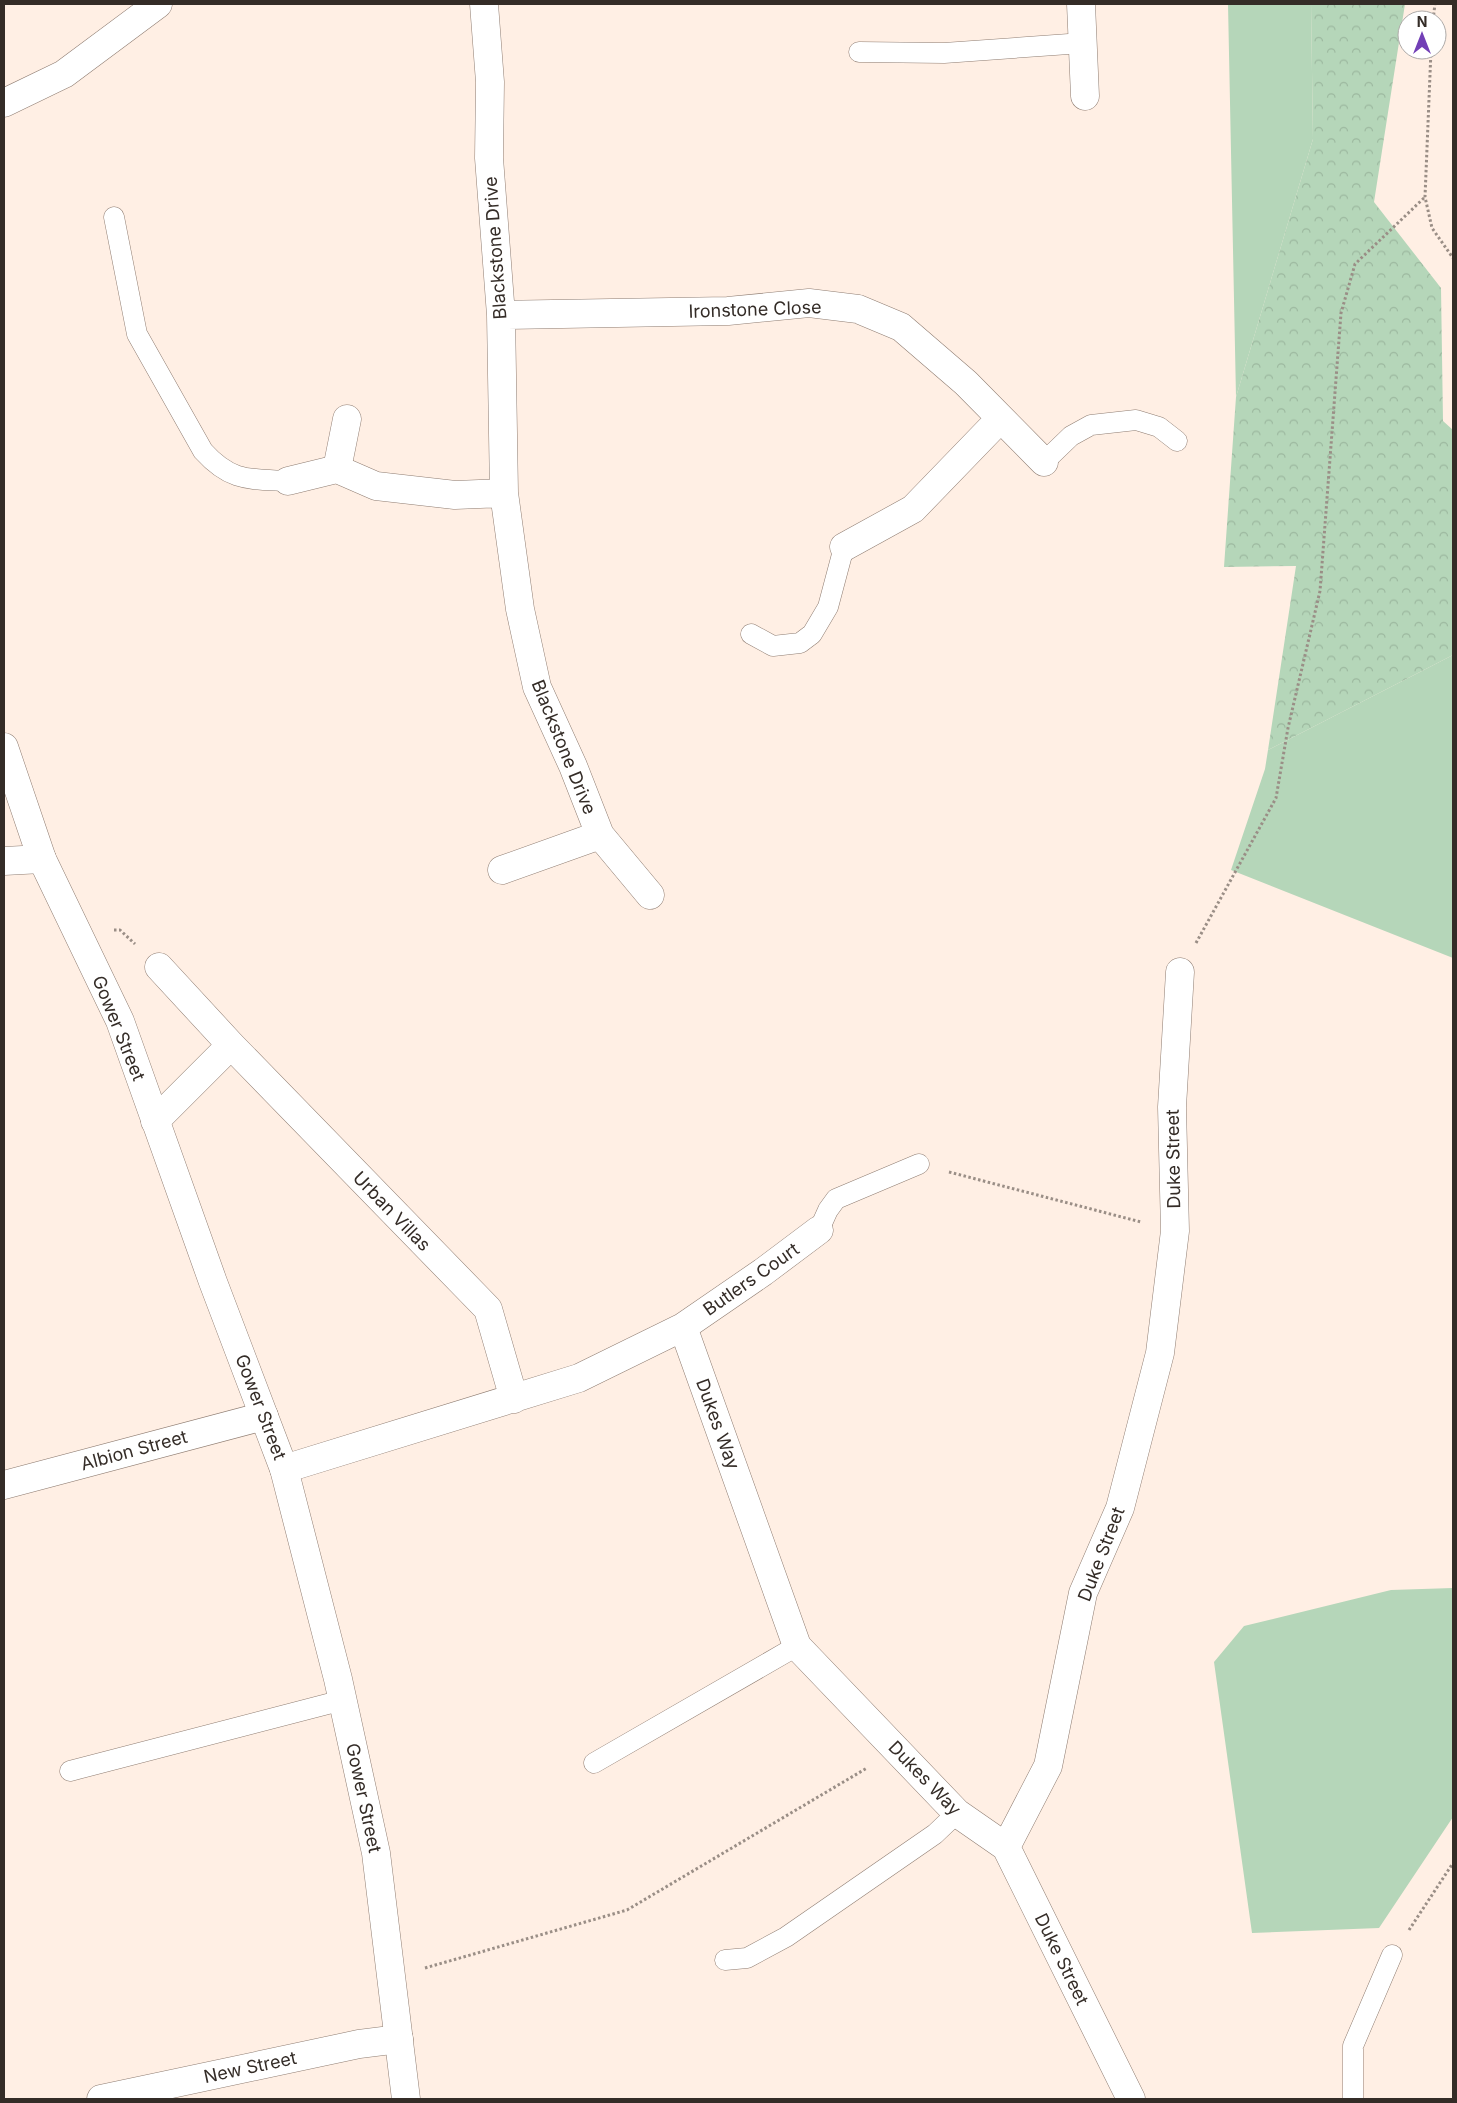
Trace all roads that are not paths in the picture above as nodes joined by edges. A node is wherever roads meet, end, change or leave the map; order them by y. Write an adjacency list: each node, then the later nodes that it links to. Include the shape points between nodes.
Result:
1 (158, 4): 7 (street, via 64,74)
2 (484, 4): 9 (street, Blackstone Drive, via 490,82 489,158)
3 (1081, 4): 4 (street)
4 (1083, 43): 5 (lane, via 944,53); 6 (street)
5 (859, 52)
6 (1085, 96)
7 (4, 103)
8 (114, 217): 15 (lane, via 137,334 203,451 217,467 244,479)
9 (501, 315): 11 (street, Ironstone Close, via 728,311 809,303 858,309 901,327 966,383); 16 (street, Blackstone Drive)
10 (347, 419): 14 (street)
11 (1000, 419): 13 (street, Ironstone Close); 17 (street, via 913,509)
12 (1177, 441): 13 (lane, via 1159,426 1136,420 1091,424 1071,436)
13 (1044, 462)
14 (337, 469): 15 (street); 16 (street, via 376,486 455,495)
15 (288, 482)
16 (504, 493): 20 (street, Blackstone Drive, via 520,608 537,687)
17 (844, 547): 18 (lane, via 828,606 812,634 800,643 773,646)
18 (751, 634)
19 (4, 747): 21 (street, Gower Street)
20 (600, 836): 23 (street); 24 (street, Blackstone Drive)
21 (42, 859): 22 (street); 28 (street, Gower Street, via 120,1021)
22 (4, 860)
23 (502, 870)
24 (650, 895)
25 (159, 967): 27 (street, Urban Villas)
26 (1180, 972): 41 (street, Duke Street, via 1172,1108 1175,1231 1160,1353 1120,1508 1082,1593 1048,1766)
27 (231, 1045): 28 (street); 32 (street, Urban Villas, via 488,1309)
28 (155, 1121): 33 (street, Gower Street)
29 (919, 1164): 30 (lane, via 836,1200)
30 (819, 1230): 31 (street, Butlers Court)
31 (683, 1327): 32 (street, via 579,1378); 36 (street, Dukes Way)
32 (514, 1399): 34 (street)
33 (264, 1416): 34 (street, Gower Street); 35 (street, Albion Street)
34 (284, 1469): 37 (street, Gower Street)
35 (4, 1485)
36 (798, 1646): 38 (lane); 40 (street, Dukes Way)
37 (343, 1700): 39 (lane); 44 (street, Gower Street, via 376,1853)
38 (594, 1763)
39 (70, 1771)
40 (957, 1813): 41 (street, Dukes Way); 43 (lane, via 935,1834 786,1937 747,1958)
41 (1006, 1847): 47 (street, Duke Street)
42 (1392, 1955): 48 (lane, via 1353,2046)
43 (725, 1960)
44 (399, 2039): 45 (street, New Street, via 359,2044); 46 (street, Gower Street)
45 (101, 2099)
46 (406, 2099)
47 (1131, 2099)
48 (1353, 2099)

